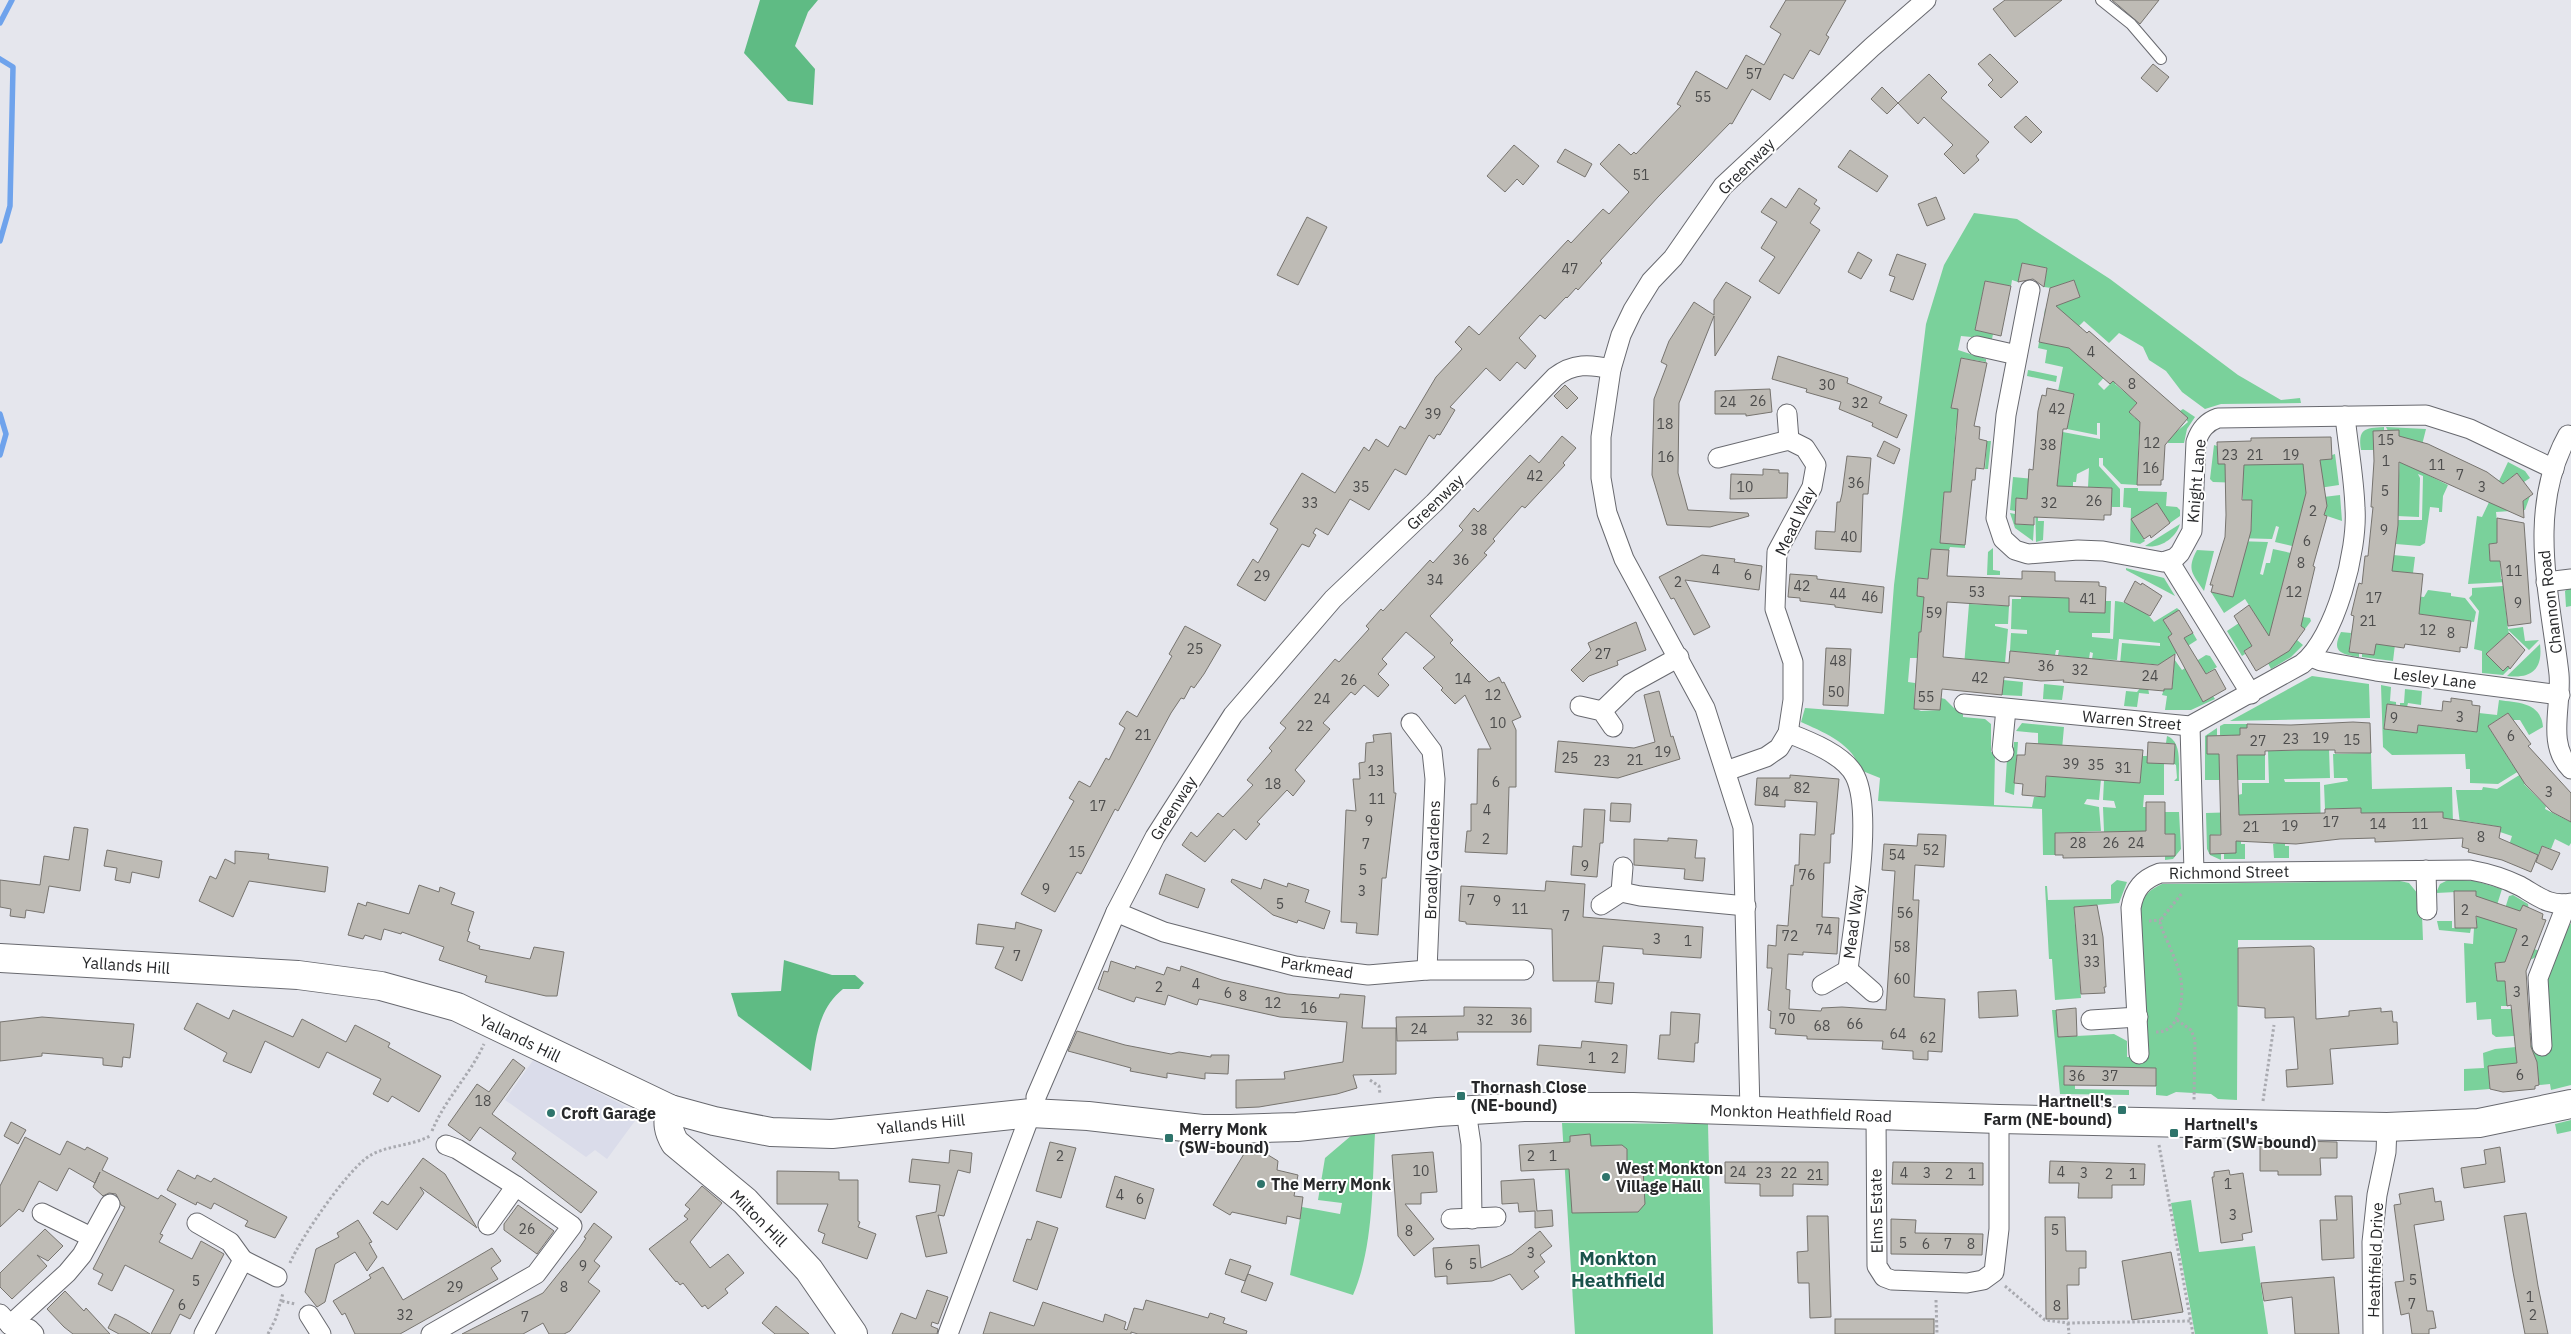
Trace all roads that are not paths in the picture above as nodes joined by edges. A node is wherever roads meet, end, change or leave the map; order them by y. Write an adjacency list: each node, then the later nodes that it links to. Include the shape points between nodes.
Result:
1 (1926, 0): 7 (street, Greenway, via 1723,186 1633,310 1620,335)
2 (2101, 0): 3 (lane, via 2131,24)
3 (2161, 59)
4 (2030, 290): 6 (street)
5 (1977, 346): 6 (street)
6 (2017, 355): 14 (street, via 2007,407 1996,518 2003,539 2016,550 2028,554 2096,550 2156,562)
7 (1611, 369): 17 (street, via 1601,437 1601,478 1606,513 1624,559); 39 (street, Greenway, via 1578,365 1554,376 1516,420 1434,503 1332,598 1233,715 1155,837)
8 (1787, 414): 11 (street)
9 (2345, 416): 13 (street, Knight Lane, via 2434,416 2470,429); 14 (street, Knight Lane, via 2224,417 2205,425 2196,442 2192,531 2180,553); 18 (street, Warren Street, via 2355,508 2354,544 2337,608)
10 (2568, 435): 13 (street, Channon Road)
11 (1789, 440): 12 (street); 28 (street, Mead Way, via 1805,448 1816,465 1812,487 1777,552 1775,609 1793,662 1793,700)
12 (1718, 458)
13 (2554, 469): 16 (street, Channon Road, via 2544,531)
14 (2169, 561): 19 (street)
15 (2571, 579): 16 (street)
16 (2546, 582): 20 (street, Channon Road)
17 (1679, 657): 24 (street, via 1630,684); 31 (street, via 1705,708)
18 (2311, 657): 19 (street, Warren Street, via 2293,672); 20 (street, Lesley Lane, via 2376,670)
19 (2251, 694): 26 (street, Warren Street)
20 (2560, 695): 30 (street, Channon Road, via 2557,742 2561,756)
21 (1964, 704): 23 (street, Warren Street)
22 (1580, 706): 24 (street)
23 (2006, 709): 26 (street, Warren Street); 29 (street)
24 (1602, 711): 27 (street)
25 (1411, 723): 42 (street, Broadly Gardens, via 1438,747)
26 (2190, 726): 34 (street)
27 (1613, 728)
28 (1788, 733): 31 (street, Mead Way, via 1779,748 1766,757); 44 (street, Mead Way, via 1836,756 1854,774 1863,799 1861,855)
29 (2004, 752)
30 (2571, 769)
31 (1726, 771): 38 (street, via 1743,827)
32 (1623, 868): 35 (street)
33 (2426, 870): 34 (street, Richmond Street); 36 (street, Richmond Street, via 2486,873 2520,886 2542,901); 40 (street)
34 (2190, 872): 48 (street, Richmond Street, via 2152,876 2140,884 2133,898)
35 (1621, 892): 37 (street); 38 (street)
36 (2568, 904): 49 (street, via 2538,978)
37 (1602, 905)
38 (1746, 906): 54 (street)
39 (1116, 912): 42 (street, Parkmead, via 1164,932 1295,966 1368,975); 55 (street, Greenway)
40 (2428, 912)
41 (0, 958): 52 (street, Yallands Hill, via 298,975 381,986 457,1007)
42 (1427, 970): 43 (street, Parkmead)
43 (1524, 970)
44 (1848, 970): 45 (street, Mead Way); 46 (street, Mead Way)
45 (1822, 984)
46 (1873, 992)
47 (2091, 1020): 48 (street)
48 (2138, 1024): 50 (street, Richmond Street)
49 (2540, 1042)
50 (2139, 1054)
51 (2571, 1104): 58 (street, Monkton Heathfield Road, via 2480,1123)
52 (670, 1109): 55 (street, Yallands Hill, via 714,1122 771,1132 832,1134); 77 (street, Milton Hill, via 667,1120 675,1143 745,1201 803,1263)
53 (1466, 1111): 54 (street, Monkton Heathfield Road, via 1633,1107); 55 (street, Monkton Heathfield Road, via 1232,1130 1088,1116); 65 (street, via 1471,1144)
54 (1750, 1112): 56 (street, Monkton Heathfield Road)
55 (1030, 1114): 78 (street)
56 (1876, 1116): 57 (street, Monkton Heathfield Road); 57 (street, Elms Estate, via 1877,1266 1884,1276 1892,1280 1936,1282 1983,1280 1994,1272 2000,1228)
57 (1999, 1119): 58 (street, Monkton Heathfield Road)
58 (2387, 1127): 79 (street, Heathfield Drive, via 2372,1242)
59 (446, 1145): 60 (street)
60 (516, 1186): 67 (street); 76 (street, via 572,1226 536,1274)
61 (110, 1204): 68 (street)
62 (42, 1213): 68 (street)
63 (1496, 1217): 65 (street)
64 (1451, 1219): 65 (street)
65 (1472, 1219)
66 (197, 1223): 69 (street, via 230,1242)
67 (488, 1225)
68 (91, 1237): 72 (street, via 67,1273)
69 (243, 1260): 70 (street); 74 (street)
70 (283, 1277)
71 (309, 1315): 75 (street)
72 (5, 1319): 73 (street)
73 (34, 1334)
74 (204, 1334)
75 (321, 1334)
76 (431, 1334)
77 (853, 1334)
78 (948, 1334)
79 (2373, 1334)

